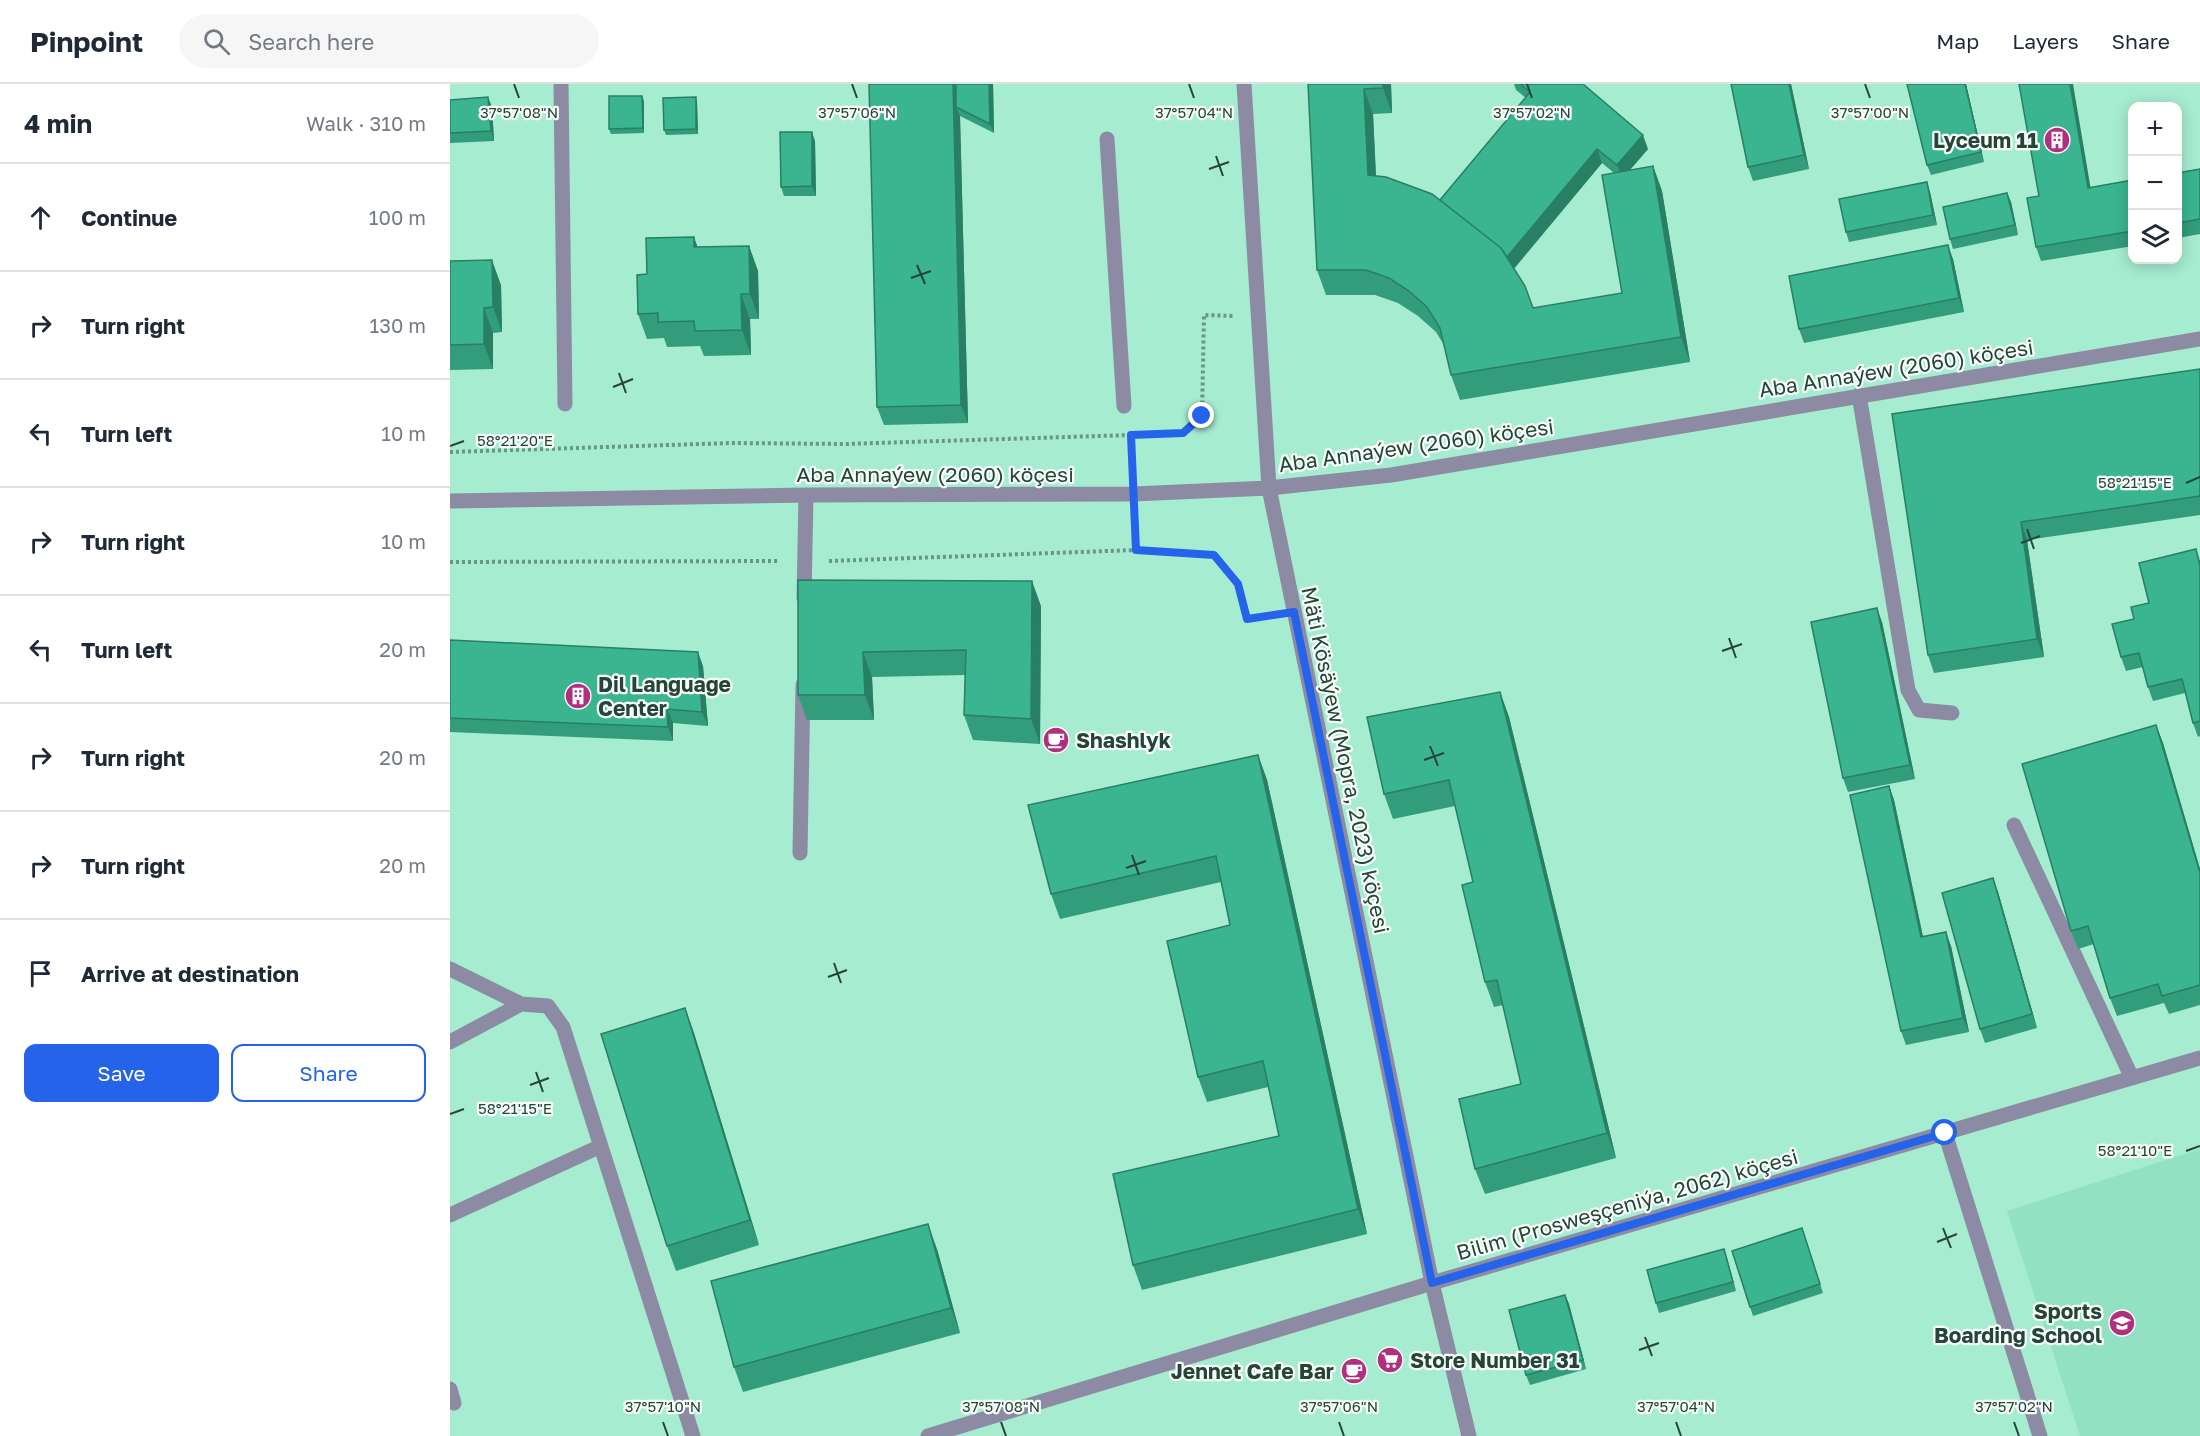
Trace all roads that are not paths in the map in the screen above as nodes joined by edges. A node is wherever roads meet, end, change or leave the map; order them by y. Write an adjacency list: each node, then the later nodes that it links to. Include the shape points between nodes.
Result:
1 (561, 84): 6 (street)
2 (1244, 84): 8 (street, Mäti Kösäýew (Mopra, 2023) köçesi)
3 (1107, 139): 7 (street)
4 (2200, 339): 5 (street, Aba Annaýew (2060) köçesi)
5 (1859, 395): 8 (street, Aba Annaýew (2060) köçesi, via 1391,475); 13 (street, via 1908,690 1919,710)
6 (565, 404)
7 (1124, 406)
8 (1269, 488): 9 (street, Aba Annaýew (2060) köçesi, via 1133,494); 24 (street, Mäti Kösäýew (Mopra, 2023) köçesi)
9 (806, 495): 10 (street, Aba Annaýew (2060) köçesi); 11 (street)
10 (450, 501)
11 (804, 609)
12 (803, 667): 15 (street)
13 (1952, 713)
14 (2014, 825): 20 (street)
15 (800, 853)
16 (450, 969): 17 (street)
17 (520, 1004): 18 (street); 22 (street, via 548,1006 563,1027)
18 (450, 1042)
19 (2200, 1058): 20 (street, Bilim (Prosweşçeniýa, 2062) köçesi)
20 (2132, 1078): 21 (street, Bilim (Prosweşçeniýa, 2062) köçesi)
21 (1945, 1133): 24 (street, Bilim (Prosweşçeniýa, 2062) köçesi); 28 (street)
22 (601, 1146): 23 (street); 25 (street)
23 (450, 1215)
24 (1432, 1283): 26 (street, Bilim (Prosweşçeniýa, 2062) köçesi); 27 (street, Mäti Kösäýew (Mopra, 2023) köçesi)
25 (693, 1436)
26 (928, 1436)
27 (1468, 1436)
28 (2040, 1436)

